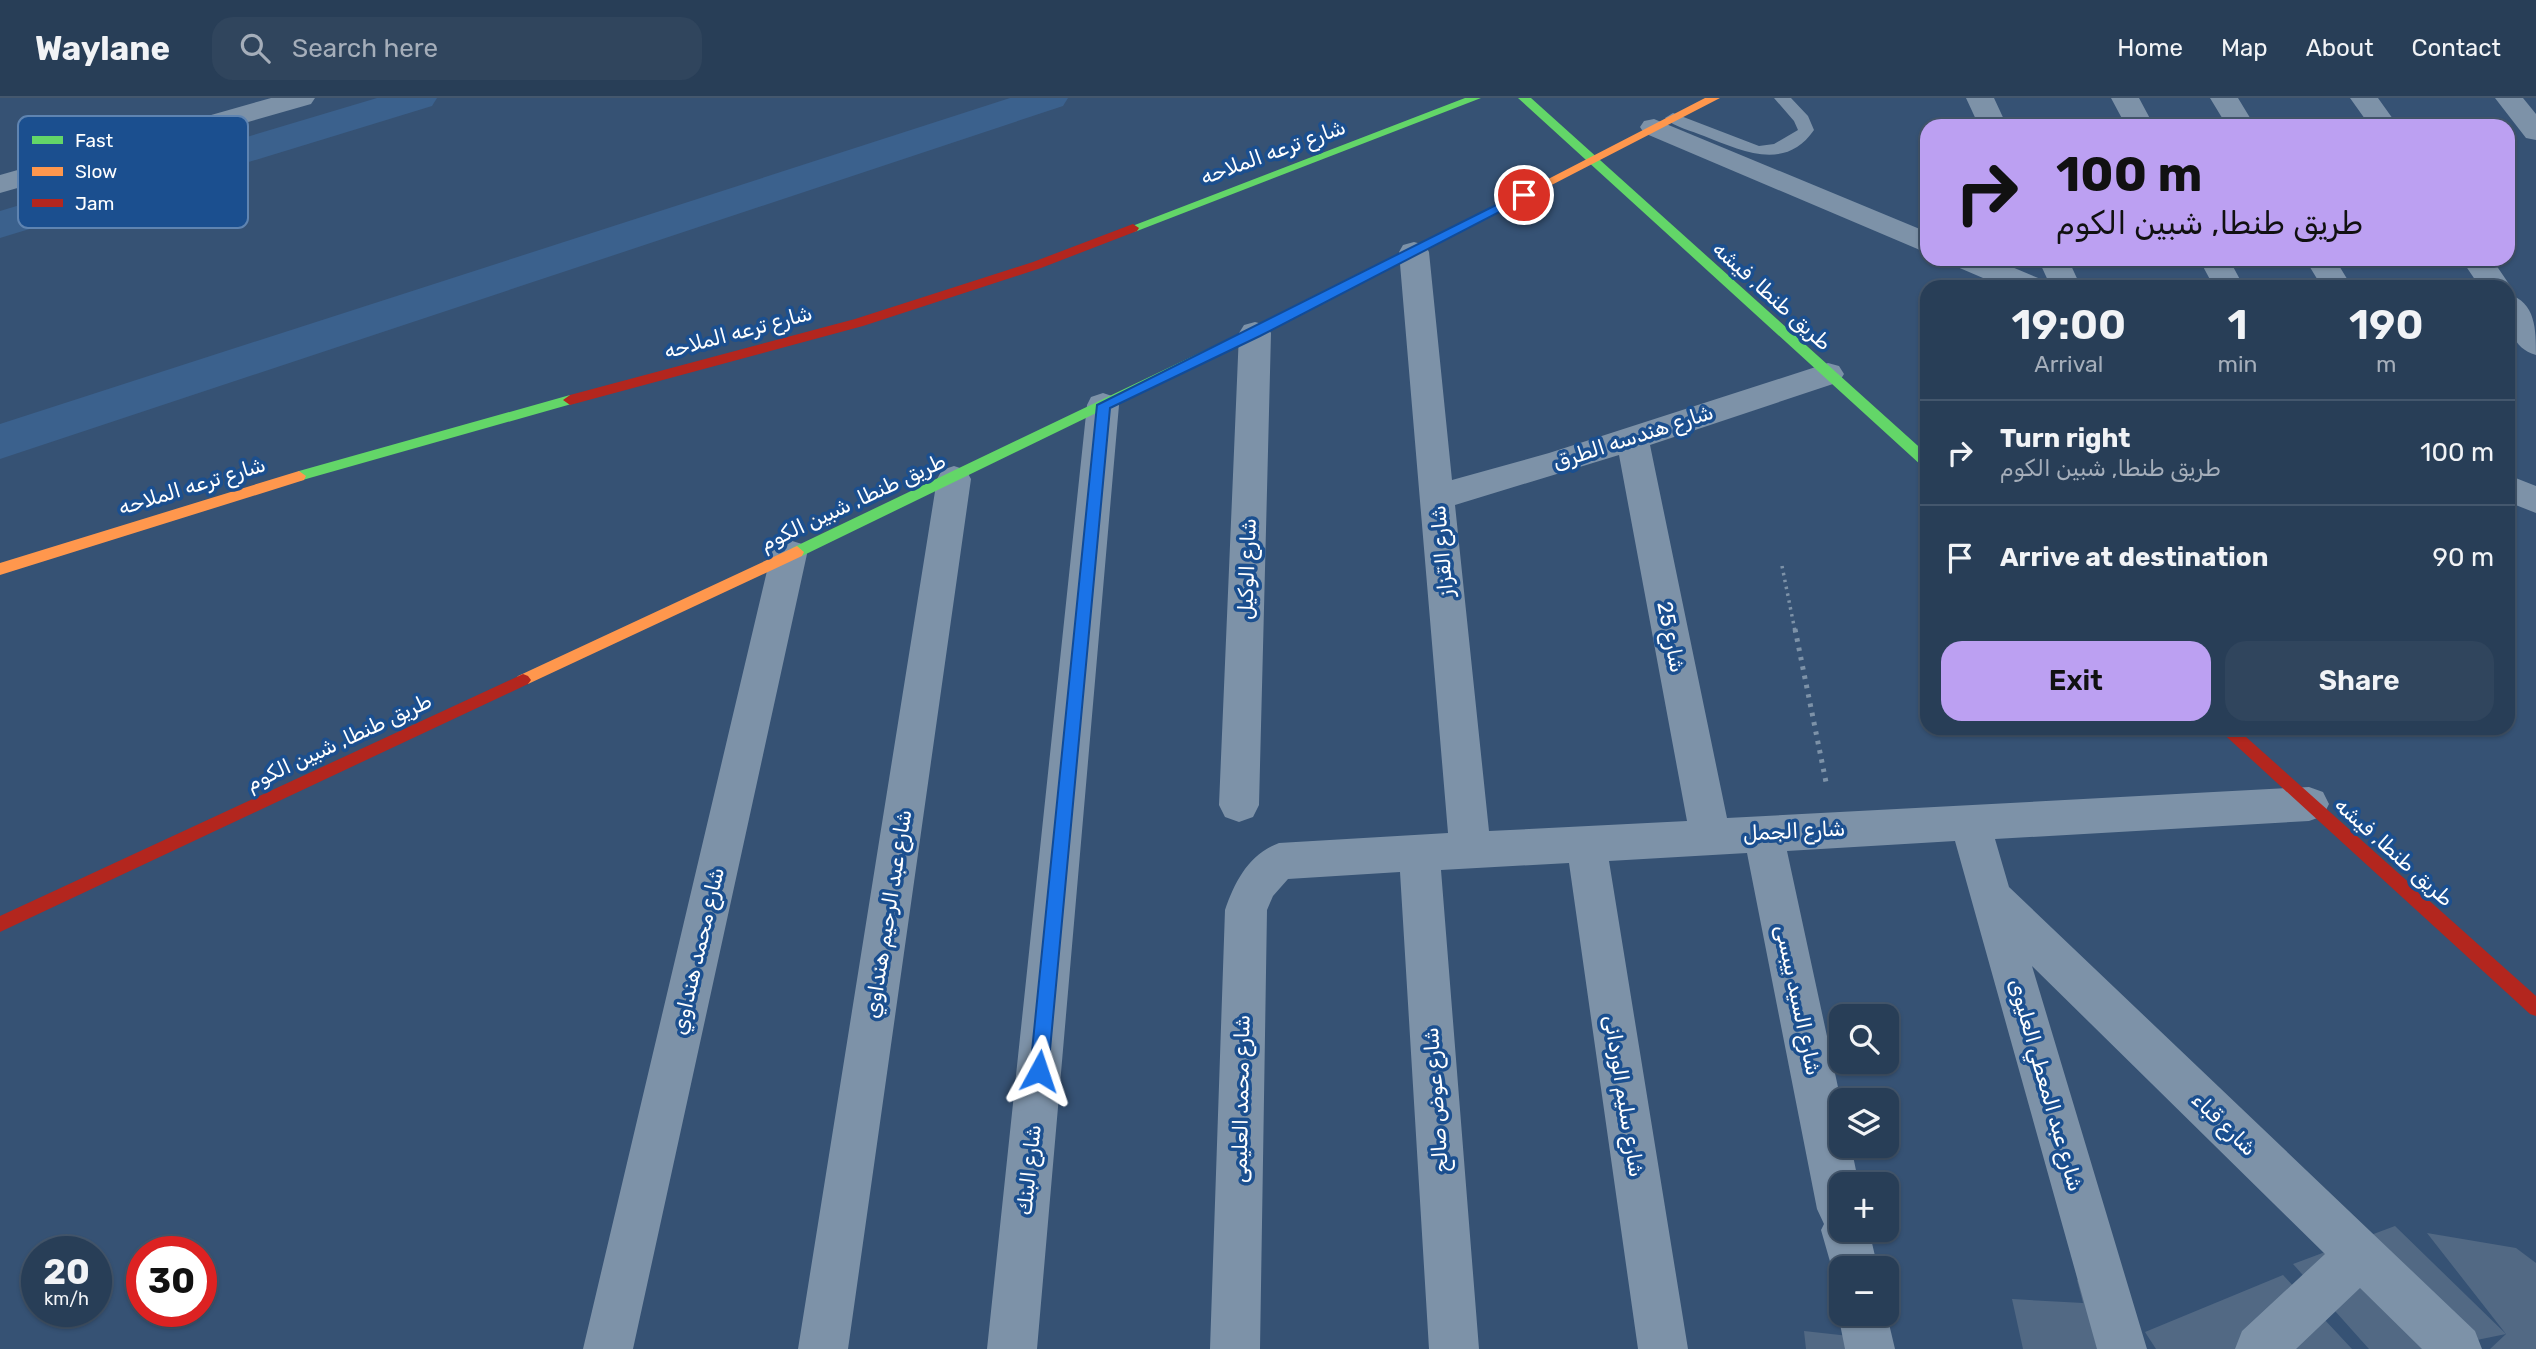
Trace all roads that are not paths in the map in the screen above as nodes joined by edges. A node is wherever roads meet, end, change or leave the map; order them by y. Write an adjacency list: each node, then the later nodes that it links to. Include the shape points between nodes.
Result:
1 (301, 98): 11 (street)
2 (1475, 98): 37 (main road, شارع ترعه الملاحه, via 956,292 858,323 469,427 176,512)
3 (1524, 98): 18 (main road, طريق طنطا, فيشه)
4 (1714, 98): 16 (main road, طريق طنطا, شبين الكوم)
5 (1782, 98): 16 (lane, via 1802,119 1805,130 1768,151)
6 (1980, 98): 12 (street)
7 (2124, 98): 13 (street)
8 (2224, 98): 14 (street)
9 (2364, 98): 15 (street)
10 (2509, 98): 17 (street)
11 (238, 116)
12 (1990, 119)
13 (2136, 119)
14 (2237, 119)
15 (2379, 119)
16 (1663, 123): 18 (main road, طريق طنطا, شبين الكوم); 21 (street)
17 (2536, 132)
18 (1590, 160): 22 (main road, طريق طنطا, شبين الكوم); 28 (main road, طريق طنطا, فيشه)
19 (18, 179): 20 (street)
20 (0, 184)
21 (1920, 240)
22 (1414, 252): 26 (main road, طريق طنطا, شبين الكوم); 34 (street, شارع القزاز)
23 (1982, 266): 24 (street)
24 (2016, 280)
25 (2515, 314): 27 (street)
26 (1255, 333): 29 (main road, طريق طنطا, شبين الكوم); 40 (street, شارع الوكيل)
27 (2536, 344)
28 (1828, 373): 30 (street, شارع هندسه الطرق); 31 (main road, طريق طنطا, فيشه)
29 (1103, 405): 32 (main road, طريق طنطا, شبين الكوم); 56 (street, شارع البنك)
30 (1632, 437): 34 (street, شارع هندسه الطرق); 43 (street, شارع 25)
31 (1920, 456)
32 (954, 479): 36 (main road, طريق طنطا, شبين الكوم); 55 (street, شارع عبد الرحيم هنداوي)
33 (2515, 491): 35 (street)
34 (1437, 497): 45 (street, شارع القزاز)
35 (2536, 500)
36 (789, 554): 49 (main road, طريق طنطا, شبين الكوم); 54 (street, شارع محمد هنداوي)
37 (0, 569)
38 (2233, 735): 39 (main road, طريق طنطا, فيشه)
39 (2309, 804): 41 (street, شارع الجمل); 50 (main road, طريق طنطا, فيشه)
40 (1239, 805)
41 (1969, 821): 42 (street, شارع الجمل); 48 (street, شارع عبد المعطي العليوى)
42 (1763, 833): 43 (street, شارع الجمل); 51 (street, شارع السيد بيبسى)
43 (1710, 836): 44 (street, شارع الجمل)
44 (1586, 843): 45 (street, شارع الجمل); 59 (street, شارع سليم الوردانى)
45 (1470, 849): 46 (street, شارع الجمل)
46 (1419, 851): 47 (street, شارع الجمل); 58 (street, شارع عوض صالح)
47 (1279, 861): 57 (street, شارع محمد العليمى, via 1252,890 1246,910)
48 (1992, 898): 52 (street, شارع قباء); 61 (street, شارع عبد المعطي العليوى)
49 (0, 924)
50 (2536, 1007)
51 (1833, 1172)
52 (2360, 1255): 62 (street); 63 (street, شارع قباء)
53 (1865, 1326): 60 (street)
54 (608, 1349)
55 (822, 1349)
56 (1012, 1349)
57 (1234, 1349)
58 (1454, 1349)
59 (1663, 1349)
60 (1870, 1349)
61 (2122, 1349)
62 (2260, 1349)
63 (2457, 1349)

